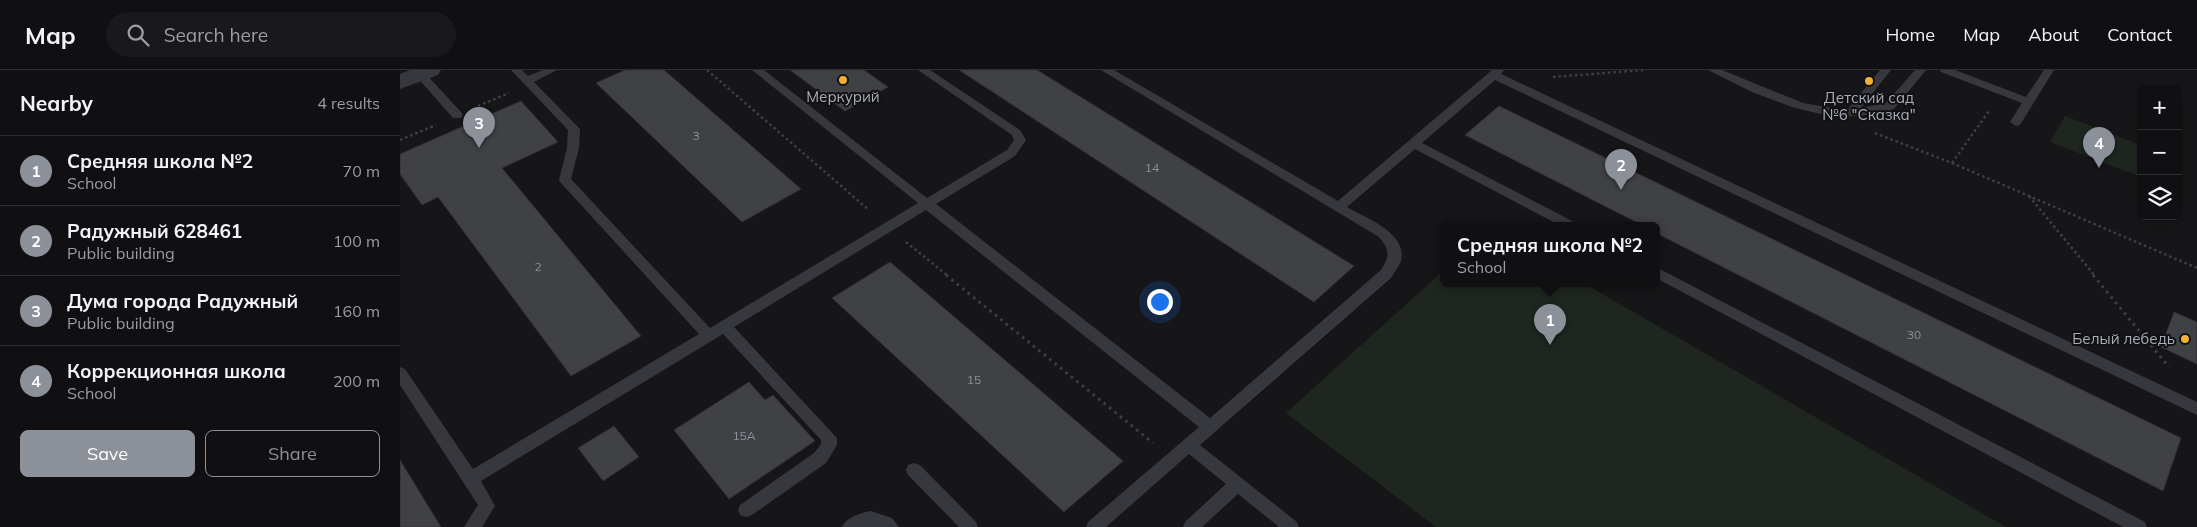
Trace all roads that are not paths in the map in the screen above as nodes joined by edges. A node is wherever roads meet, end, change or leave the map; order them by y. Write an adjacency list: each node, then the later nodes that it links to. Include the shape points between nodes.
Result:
1 (516, 70): 13 (lane)
2 (552, 70): 13 (lane)
3 (923, 70): 20 (lane, via 1016,133 1020,140 1011,153)
4 (1106, 70): 21 (lane)
5 (1713, 70): 16 (lane, via 1802,107 1833,114)
6 (1886, 70): 16 (lane)
7 (1921, 70): 16 (lane, via 1890,106)
8 (1945, 70): 15 (lane)
9 (2049, 70): 15 (lane)
10 (425, 72): 14 (street); 17 (lane)
11 (765, 72): 20 (lane)
12 (1500, 75): 19 (lane); 27 (lane)
13 (527, 81): 25 (lane, via 574,129 577,139 566,167 565,180)
14 (400, 82)
15 (2029, 102): 18 (lane)
16 (1851, 113)
17 (458, 115)
18 (2016, 122)
19 (1415, 144): 21 (lane); 22 (lane)
20 (928, 204): 24 (lane); 28 (lane)
21 (1339, 208): 28 (lane, via 1384,234 1394,246 1394,261 1386,274)
22 (1563, 222)
23 (1660, 274): 41 (lane)
24 (725, 326): 25 (lane); 33 (lane, via 829,438 829,445 820,458)
25 (710, 336): 31 (lane)
26 (400, 373): 31 (lane)
27 (2197, 409)
28 (1209, 426): 29 (lane)
29 (1188, 444): 32 (lane); 38 (lane)
30 (914, 470): 37 (lane)
31 (471, 479): 34 (lane, via 486,506)
32 (1238, 483): 39 (lane); 40 (lane)
33 (746, 510)
34 (472, 527)
35 (850, 527): 36 (lane, via 867,518 878,518)
36 (891, 527)
37 (970, 527)
38 (1094, 527)
39 (1191, 527)
40 (1291, 527)
41 (2139, 527)

